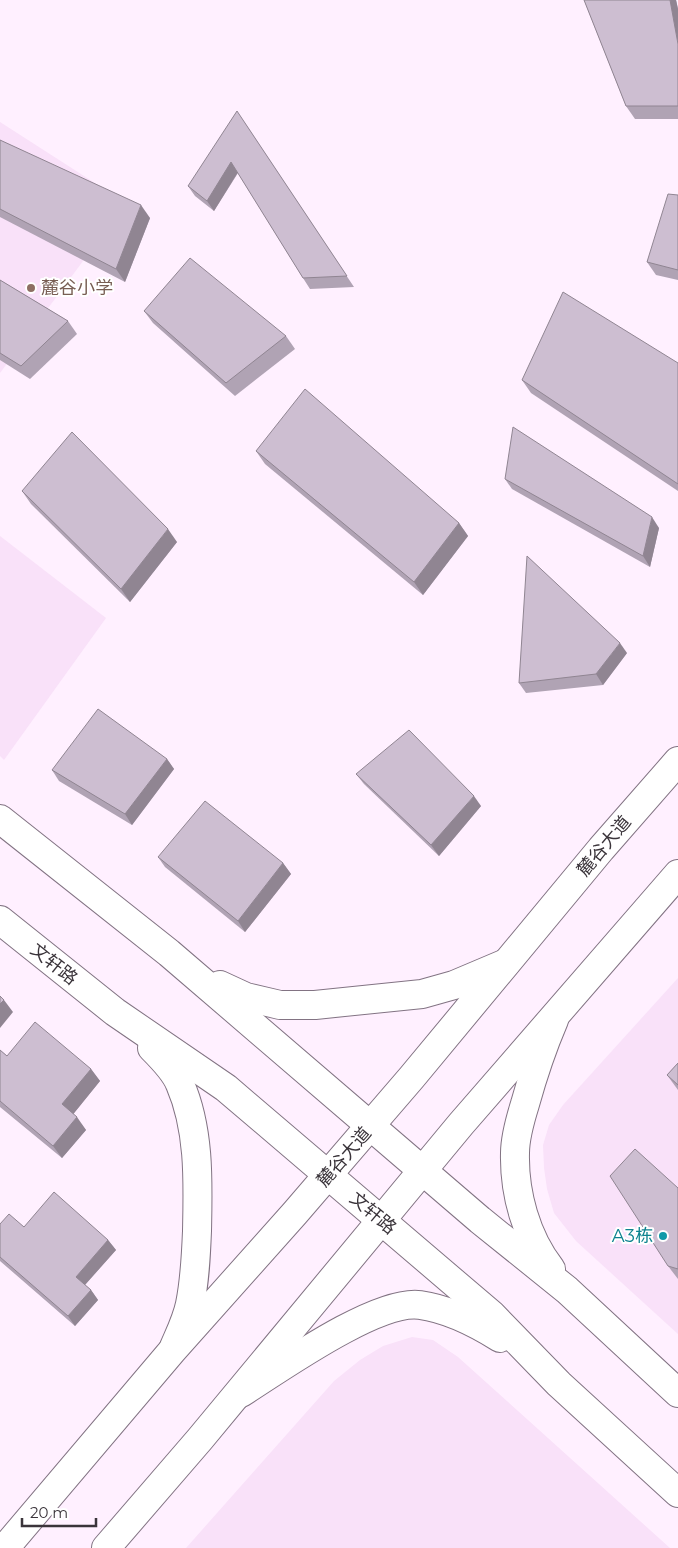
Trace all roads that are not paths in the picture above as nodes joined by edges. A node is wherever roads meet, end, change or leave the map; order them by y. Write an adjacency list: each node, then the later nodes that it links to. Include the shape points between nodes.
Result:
1 (678, 761): 6 (main road, 麓谷大道)
2 (0, 820): 5 (main road)
3 (678, 874): 8 (main road)
4 (0, 920): 7 (main road, 文轩路)
5 (170, 953): 6 (main road, via 209,979 246,997 280,1005 315,1005 422,994); 9 (main road)
6 (506, 964): 9 (main road, 麓谷大道)
7 (115, 1012): 11 (main road, 文轩路, via 226,1088); 14 (main road, via 161,1056 180,1082 195,1140 196,1254 190,1304)
8 (557, 1013): 10 (main road); 13 (main road, via 541,1052 520,1123 515,1152 516,1183 533,1239)
9 (371, 1125): 10 (main road); 11 (main road, 麓谷大道)
10 (423, 1170): 12 (main road); 13 (main road)
11 (328, 1175): 12 (main road, 文轩路); 14 (main road, 麓谷大道)
12 (381, 1220): 15 (main road, 文轩路, via 492,1315); 17 (main road)
13 (567, 1290): 16 (main road)
14 (172, 1351): 19 (main road, 麓谷大道)
15 (559, 1384): 17 (main road, via 501,1338 476,1323 419,1304 392,1307 363,1319); 18 (main road, 文轩路)
16 (678, 1393)
17 (233, 1399): 20 (main road)
18 (678, 1493)
19 (5, 1548)
20 (106, 1548)

